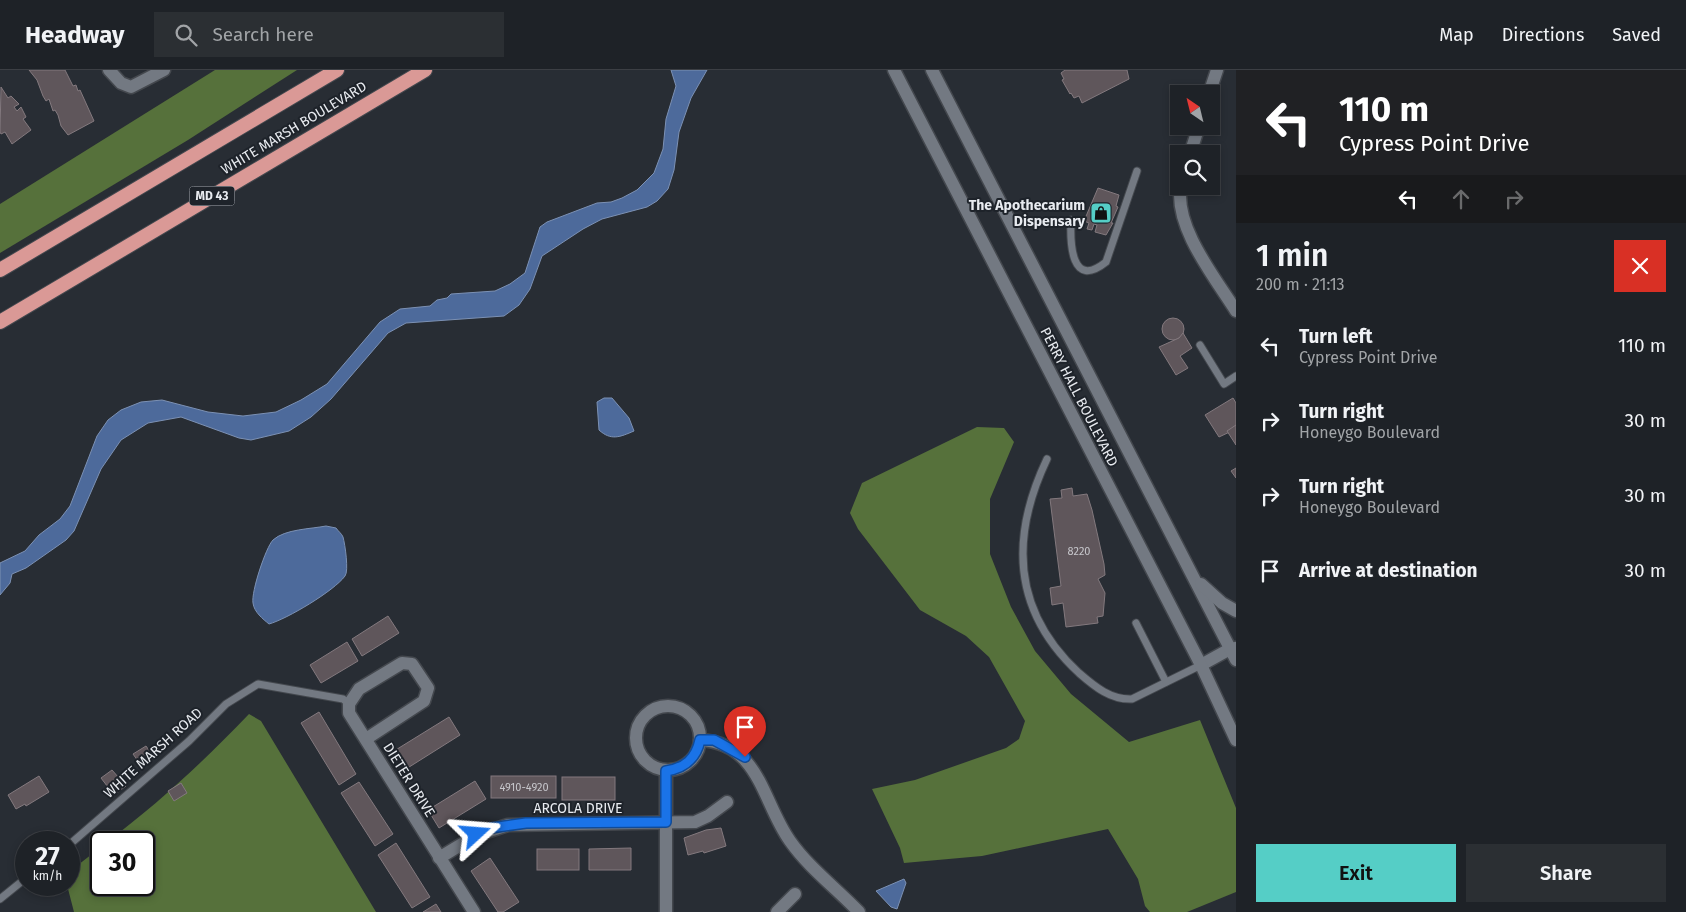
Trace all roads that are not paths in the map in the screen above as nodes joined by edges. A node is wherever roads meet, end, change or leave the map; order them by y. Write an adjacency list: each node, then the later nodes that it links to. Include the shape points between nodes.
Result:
1 (109, 70): 7 (street, via 131,87)
2 (337, 70): 12 (highway, WHITE MARSH BOULEVARD)
3 (425, 70): 14 (highway, WHITE MARSH BOULEVARD / MD 43)
4 (894, 70): 22 (street, PERRY HALL BOULEVARD)
5 (932, 70): 18 (street, PERRY HALL BOULEVARD)
6 (1216, 70): 8 (street)
7 (160, 71)
8 (1212, 85)
9 (1137, 171): 11 (lane, via 1106,262 1100,267 1083,270 1077,267 1070,238)
10 (1181, 195): 13 (street, via 1181,210 1189,232)
11 (1071, 220)
12 (0, 270)
13 (1236, 311)
14 (0, 322)
15 (1200, 345): 16 (lane, via 1224,384)
16 (1236, 376)
17 (1047, 459): 23 (lane, via 1028,506 1022,545 1026,583 1039,620 1072,666 1114,698 1132,699)
18 (1193, 576): 19 (street, via 1222,603); 21 (street, PERRY HALL BOULEVARD)
19 (1236, 611)
20 (1136, 623): 23 (lane)
21 (1235, 650): 22 (street)
22 (1201, 665): 23 (lane); 27 (street, PERRY HALL BOULEVARD)
23 (1166, 682)
24 (349, 704): 25 (street, DIETER DRIVE, via 349,713); 25 (street, DIETER DRIVE, via 359,690 402,663 412,664 428,688 424,701); 31 (lane, WHITE MARSH ROAD, via 343,699 258,684 226,704 189,741)
25 (366, 739): 32 (street, DIETER DRIVE)
26 (700, 740): 28 (street, via 693,759); 28 (street, via 699,729 686,711 676,707 657,708 646,714 636,733 640,753 654,767); 39 (street, via 714,740 745,757 759,777 770,807 790,841)
27 (1236, 740)
28 (666, 771): 30 (street)
29 (727, 802): 30 (street, ARCOLA DRIVE, via 696,822)
30 (666, 822): 32 (street, ARCOLA DRIVE, via 508,825 476,834); 37 (street)
31 (80, 835)
32 (439, 858): 36 (street, DIETER DRIVE)
33 (15, 887): 35 (lane)
34 (795, 894): 38 (street)
35 (0, 899)
36 (474, 912)
37 (666, 912)
38 (777, 912)
39 (859, 912)

